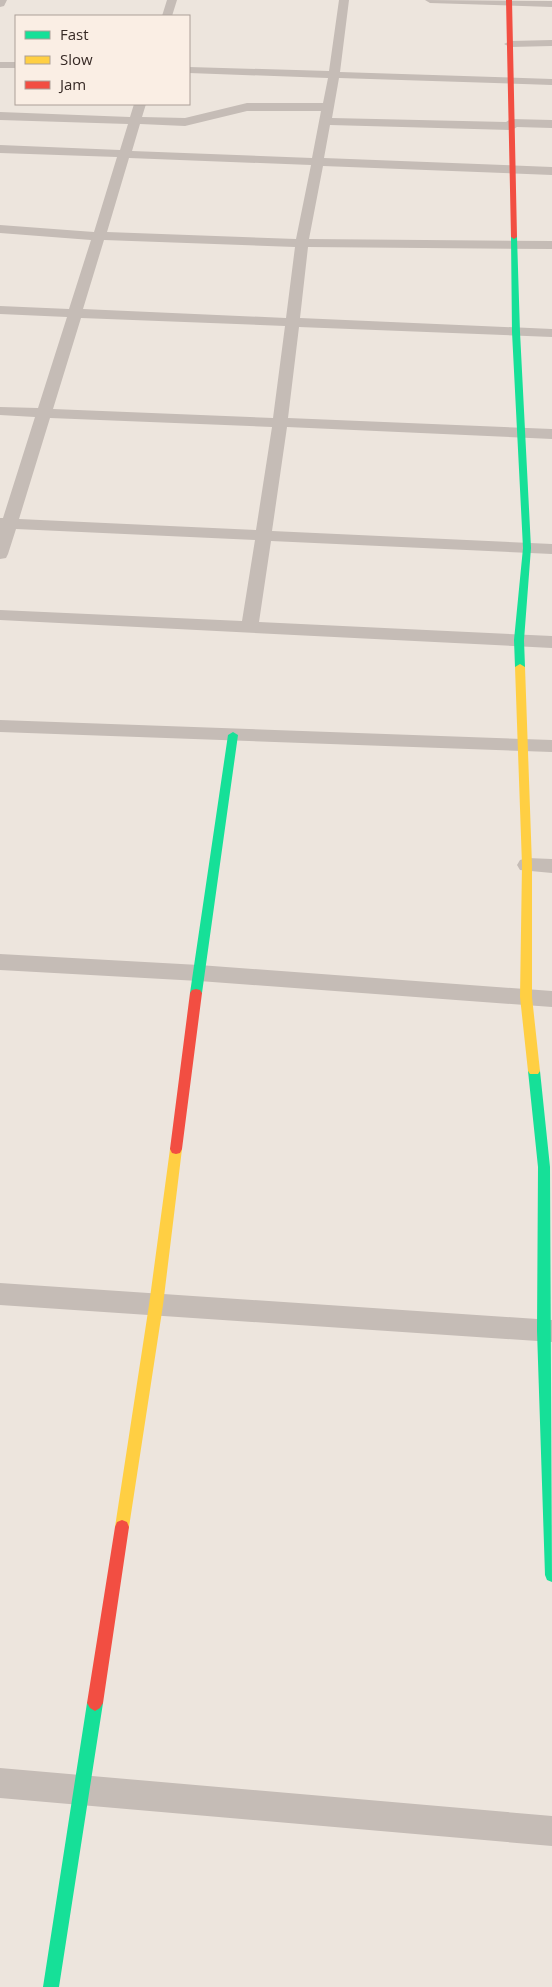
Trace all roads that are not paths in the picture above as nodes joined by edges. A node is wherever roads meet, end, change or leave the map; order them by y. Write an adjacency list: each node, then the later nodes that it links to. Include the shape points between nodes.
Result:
1 (2, 0): 6 (street)
2 (172, 0): 8 (street)
3 (344, 0): 14 (street)
4 (430, 0): 5 (street)
5 (509, 1): 7 (street); 10 (street)
6 (0, 4)
7 (552, 4)
8 (167, 15)
9 (552, 43): 10 (street)
10 (510, 44): 15 (street)
11 (0, 65): 12 (street)
12 (15, 65)
13 (190, 70): 14 (street)
14 (334, 75): 15 (street); 18 (street)
15 (510, 80): 16 (street); 21 (street)
16 (552, 82)
17 (140, 105): 20 (street)
18 (327, 114): 20 (street, via 247,107 185,122); 21 (street); 25 (street)
19 (0, 116): 20 (street)
20 (134, 121): 24 (street)
21 (512, 124): 22 (street); 26 (street)
22 (552, 124)
23 (0, 149): 24 (street)
24 (124, 154): 25 (street); 29 (street)
25 (319, 162): 26 (street); 30 (street)
26 (512, 169): 27 (street); 31 (street)
27 (552, 171)
28 (0, 229): 29 (street)
29 (97, 236): 30 (street); 34 (street)
30 (302, 243): 31 (street); 35 (street)
31 (514, 244): 32 (street); 36 (street)
32 (552, 245)
33 (0, 310): 34 (street)
34 (75, 313): 35 (street); 39 (street)
35 (294, 322): 36 (street); 40 (street)
36 (516, 332): 37 (street); 41 (street)
37 (552, 333)
38 (0, 411): 39 (street)
39 (43, 414): 40 (street); 43 (street)
40 (280, 422): 41 (street); 44 (street)
41 (521, 433): 42 (street); 45 (street)
42 (552, 434)
43 (5, 523): 44 (street); 47 (street)
44 (264, 535): 45 (street); 49 (street)
45 (526, 548): 46 (street); 50 (street)
46 (552, 549)
47 (0, 554)
48 (0, 615): 49 (street)
49 (250, 628): 50 (street)
50 (519, 640): 51 (street); 54 (street)
51 (552, 642)
52 (0, 726): 53 (street)
53 (233, 735): 54 (street); 59 (street)
54 (523, 745): 55 (street); 56 (street)
55 (552, 746)
56 (528, 865): 57 (street); 60 (street)
57 (552, 866)
58 (0, 962): 59 (street)
59 (199, 973): 60 (street); 64 (street)
60 (526, 997): 61 (street); 62 (street)
61 (552, 999)
62 (548, 1167): 65 (street)
63 (0, 1294): 64 (street)
64 (156, 1305): 65 (street); 69 (street)
65 (548, 1331): 66 (street)
66 (552, 1569): 67 (street)
67 (552, 1574)
68 (0, 1783): 69 (street)
69 (80, 1790): 70 (street); 71 (street)
70 (552, 1831)
71 (51, 1987)

